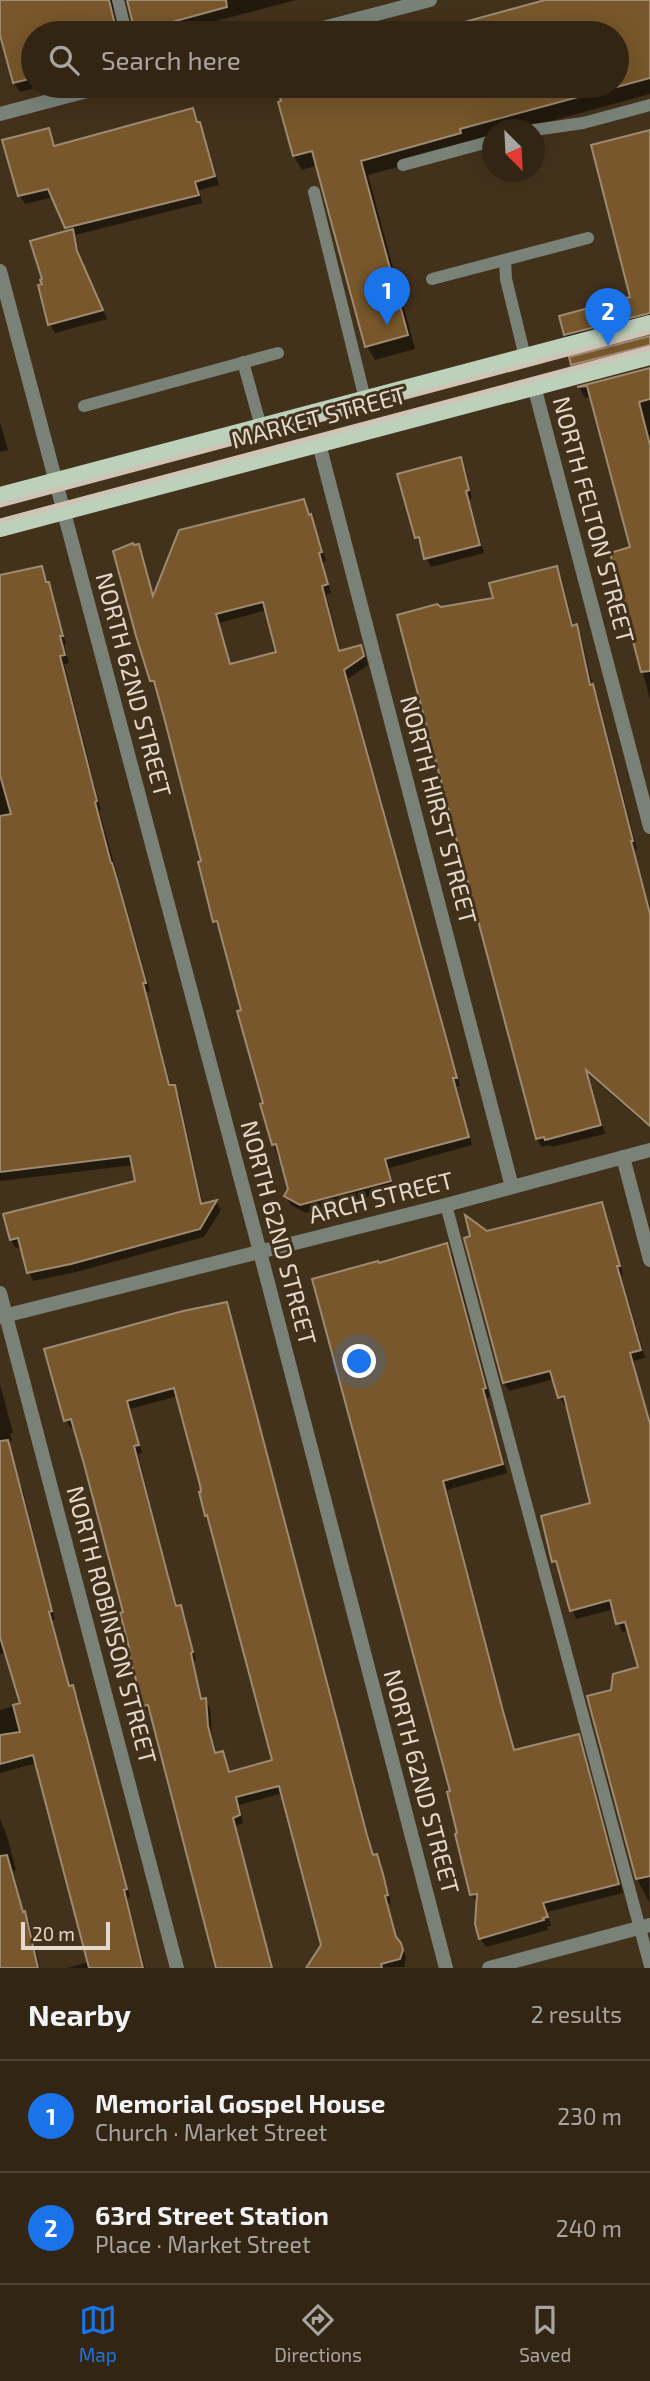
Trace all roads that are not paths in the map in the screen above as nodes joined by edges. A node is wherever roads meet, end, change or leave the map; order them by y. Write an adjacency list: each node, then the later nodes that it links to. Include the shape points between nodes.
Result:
1 (118, 0): 3 (lane)
2 (430, 0): 4 (street)
3 (123, 21)
4 (350, 21)
5 (61, 98): 7 (street)
6 (650, 105): 8 (lane)
7 (0, 114)
8 (545, 128)
9 (482, 144): 10 (lane)
10 (403, 164)
11 (314, 192): 22 (lane)
12 (588, 238): 13 (lane)
13 (505, 260): 15 (lane); 19 (lane)
14 (0, 271): 26 (street, NORTH 62ND STREET)
15 (432, 279)
16 (650, 324): 19 (main road, MARKET STREET)
17 (278, 353): 20 (lane)
18 (650, 356): 21 (main road, MARKET STREET)
19 (525, 357): 22 (main road, MARKET STREET)
20 (243, 362): 23 (lane); 24 (lane)
21 (534, 386): 25 (main road, MARKET STREET); 30 (street, NORTH FELTON STREET)
22 (365, 399): 24 (main road, MARKET STREET)
23 (83, 406)
24 (261, 427): 26 (main road, MARKET STREET)
25 (319, 444): 28 (main road, MARKET STREET); 33 (street, NORTH HIRST STREET)
26 (55, 482): 27 (main road, MARKET STREET); 28 (street, NORTH 62ND STREET)
27 (0, 496)
28 (63, 511): 29 (main road, MARKET STREET); 35 (street, NORTH 62ND STREET)
29 (0, 528)
30 (650, 827)
31 (650, 1150): 32 (street, ARCH STREET)
32 (623, 1157): 33 (street, ARCH STREET); 36 (street)
33 (512, 1187): 34 (street, ARCH STREET)
34 (446, 1205): 35 (street, ARCH STREET); 39 (lane)
35 (260, 1252): 38 (street, ARCH STREET); 42 (street, NORTH 62ND STREET)
36 (650, 1260)
37 (0, 1293): 38 (street, NORTH ROBINSON STREET)
38 (3, 1317): 41 (street, NORTH ROBINSON STREET)
39 (645, 1926): 40 (lane); 43 (street)
40 (650, 1966)
41 (177, 1968)
42 (446, 1968)
43 (489, 1968)

